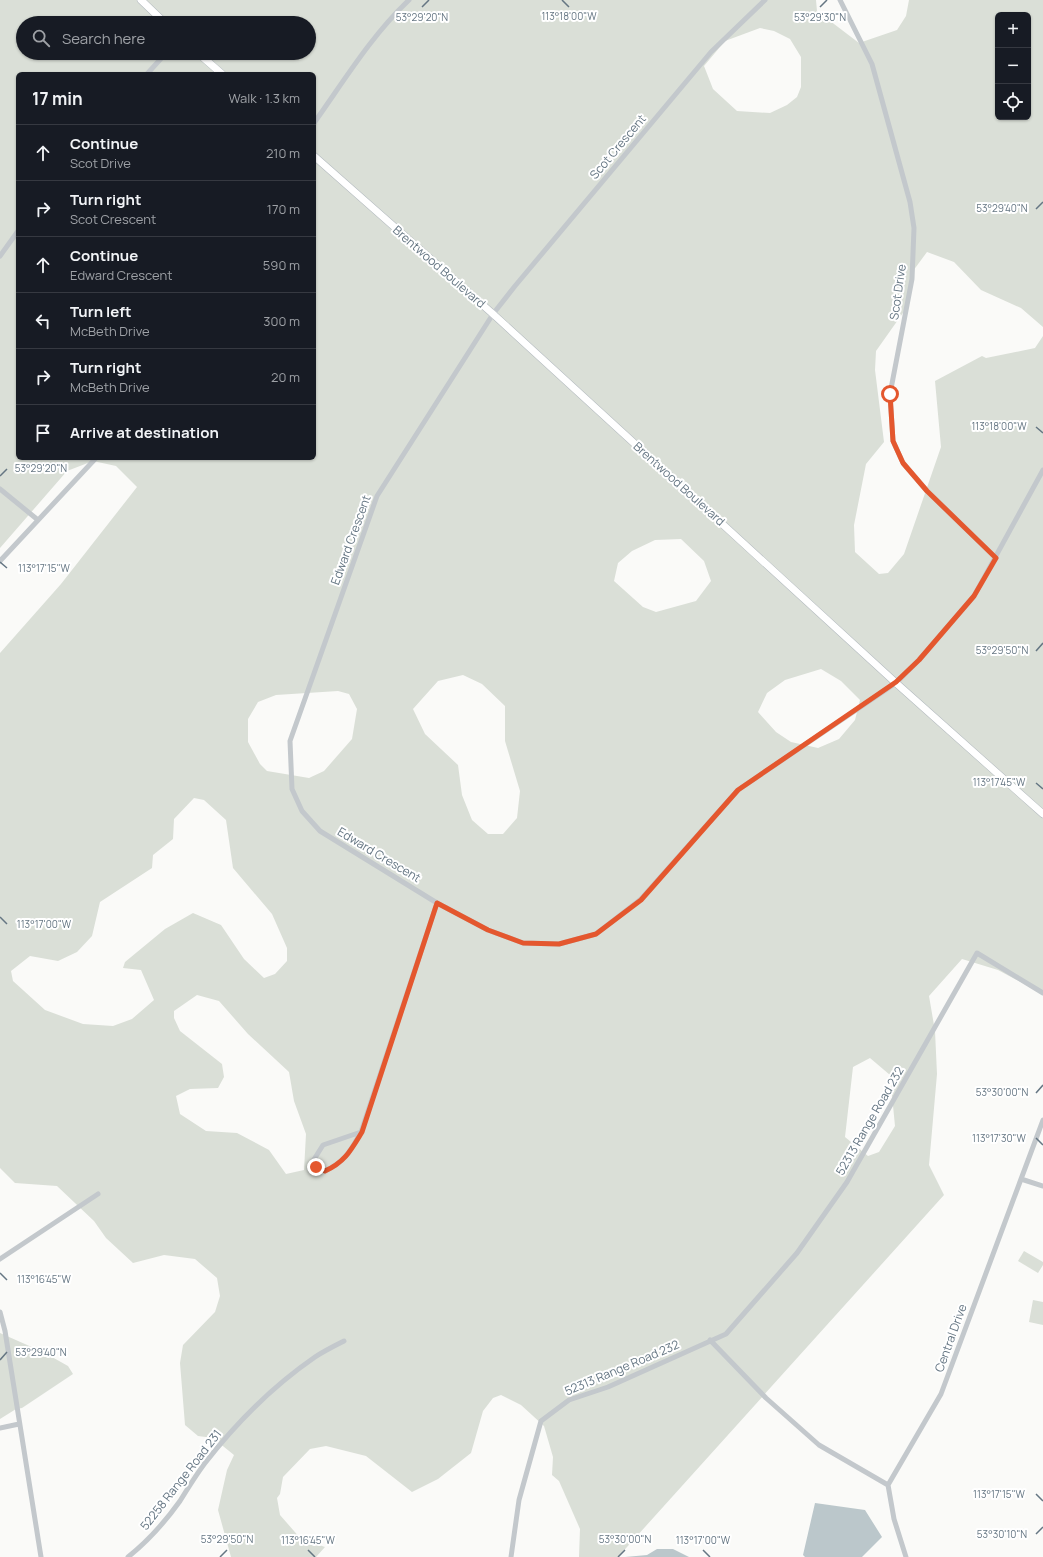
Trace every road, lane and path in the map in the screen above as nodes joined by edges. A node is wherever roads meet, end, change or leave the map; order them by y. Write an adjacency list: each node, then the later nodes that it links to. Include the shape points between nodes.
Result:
1 (141, 0): 5 (street)
2 (408, 0): 10 (street, via 374,37)
3 (765, 0): 14 (street, Scot Crescent, via 711,52)
4 (840, 0): 19 (street, Scot Drive, via 872,64 910,202 914,228 912,279 890,394 893,441 903,463 927,491)
5 (158, 16)
6 (160, 60): 8 (street)
7 (206, 60): 9 (street)
8 (149, 72)
9 (220, 72)
10 (316, 120)
11 (316, 158): 14 (street, Brentwood Boulevard)
12 (16, 234): 13 (street)
13 (0, 256)
14 (493, 314): 21 (street, Brentwood Boulevard); 23 (street, Edward Crescent, via 377,496 290,741 292,789 302,812 320,831)
15 (94, 460): 18 (street)
16 (1043, 470): 19 (street)
17 (0, 489): 18 (street)
18 (38, 520): 20 (street)
19 (996, 558): 21 (street, via 974,596 919,660)
20 (0, 561)
21 (896, 682): 22 (street, Brentwood Boulevard); 23 (street, Edward Crescent, via 738,790 641,900 596,934 559,944 523,943 488,930)
22 (1043, 814)
23 (437, 903): 26 (street)
24 (1043, 993): 32 (street, 52313 Range Road 232, via 978,953 847,1182 797,1253 726,1334)
25 (1043, 1120): 27 (street, Central Drive)
26 (362, 1132): 26 (street, via 323,1145 313,1161 316,1167 325,1171 336,1166 348,1154)
27 (1021, 1179): 28 (street); 36 (street, Central Drive, via 941,1394)
28 (1043, 1186)
29 (98, 1194): 30 (street)
30 (0, 1259)
31 (0, 1312): 34 (street)
32 (710, 1340): 36 (street, via 766,1398 819,1445); 39 (street, 52313 Range Road 232, via 608,1387 569,1400 541,1421 519,1500)
33 (344, 1341): 38 (street, 52258 Range Road 231, via 315,1357 267,1395 246,1416 204,1463 159,1528)
34 (19, 1424): 35 (street); 37 (street)
35 (0, 1428)
36 (888, 1485): 40 (street, via 894,1519)
37 (41, 1557)
38 (128, 1557)
39 (511, 1557)
40 (906, 1557)

